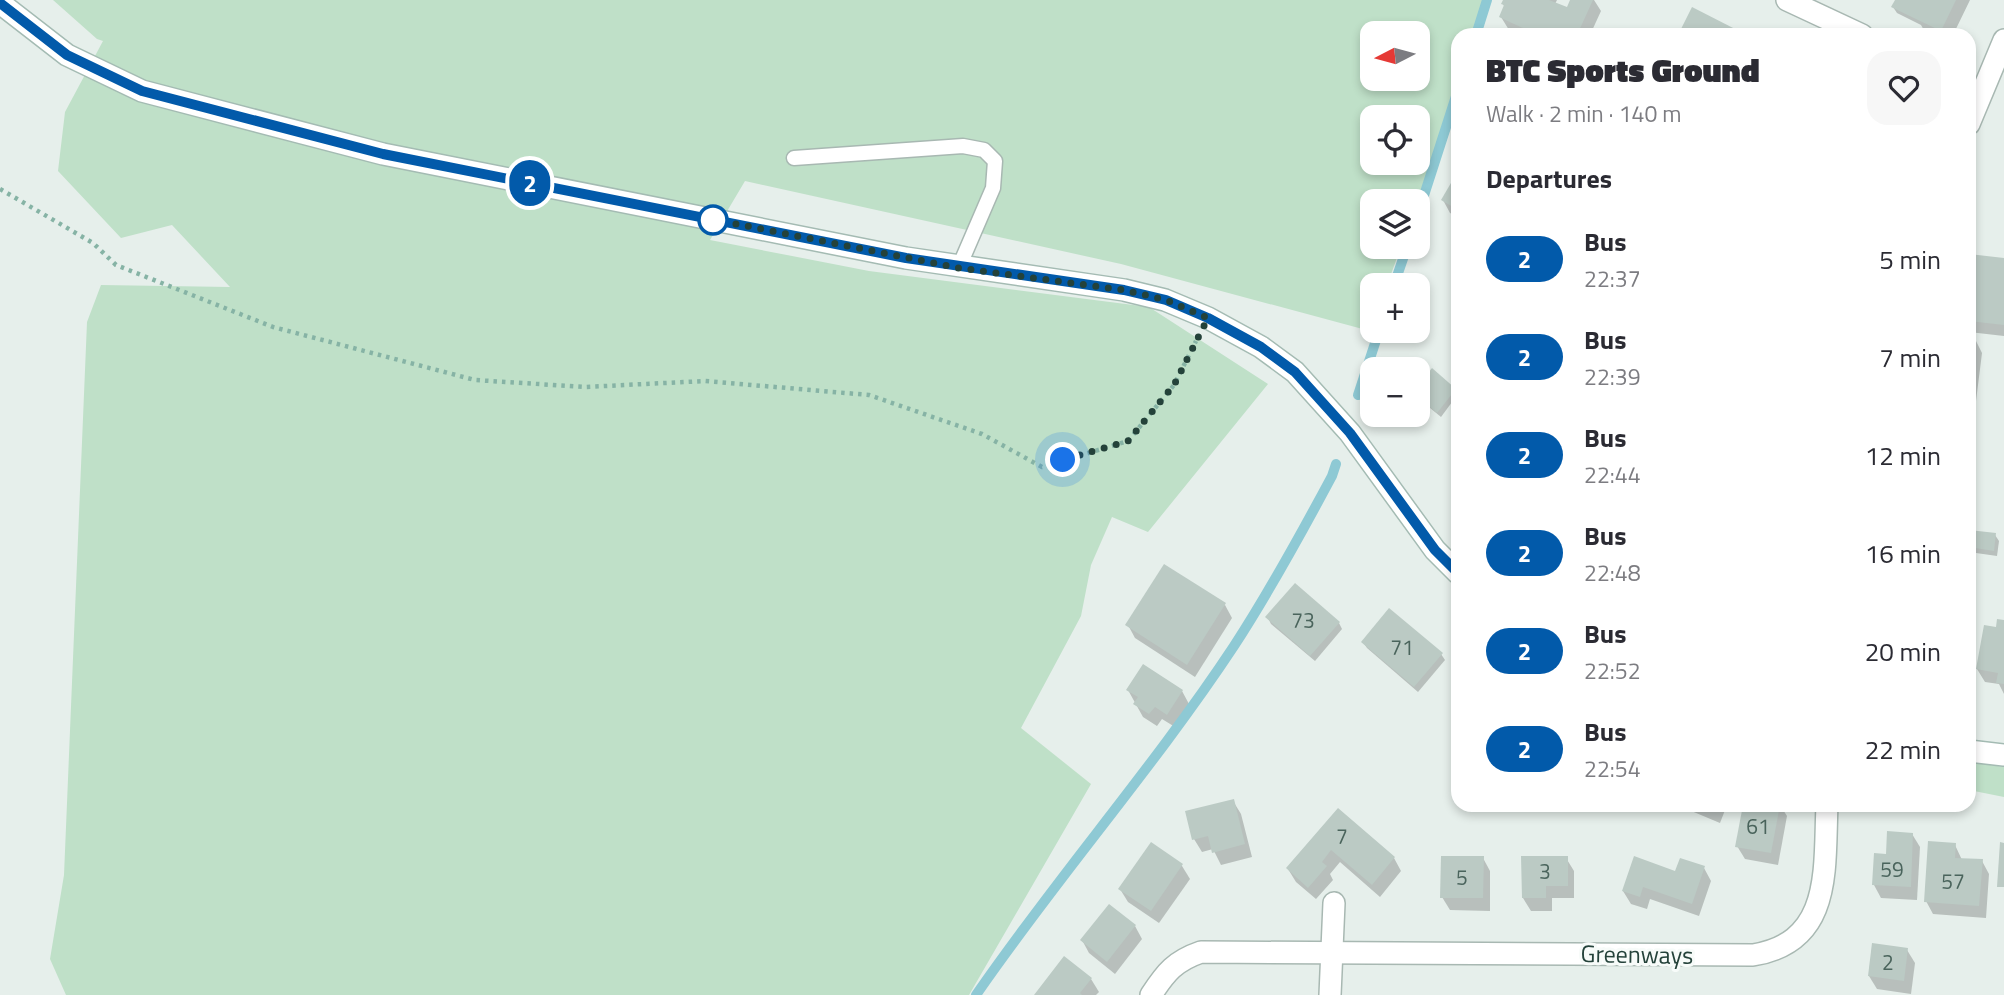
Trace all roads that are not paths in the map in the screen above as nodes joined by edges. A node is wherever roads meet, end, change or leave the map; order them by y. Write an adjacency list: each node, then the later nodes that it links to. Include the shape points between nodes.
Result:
1 (1787, 0): 3 (street)
2 (0, 3): 7 (street, via 67,55 142,91 383,154)
3 (1847, 28)
4 (2004, 40): 5 (street)
5 (1976, 88)
6 (794, 158): 7 (lane, via 963,146 984,150 995,161 993,188)
7 (959, 268): 8 (street, via 1166,300 1261,347 1295,372 1350,433)
8 (1451, 566)
9 (1976, 752): 10 (street)
10 (2004, 755)
11 (1827, 812): 13 (street, Greenways, via 1823,883 1816,910 1792,942 1771,952)
12 (1334, 903): 13 (street)
13 (1332, 951): 14 (street, Greenways, via 1201,951 1183,958 1167,972); 15 (street)
14 (1151, 995)
15 (1330, 995)

